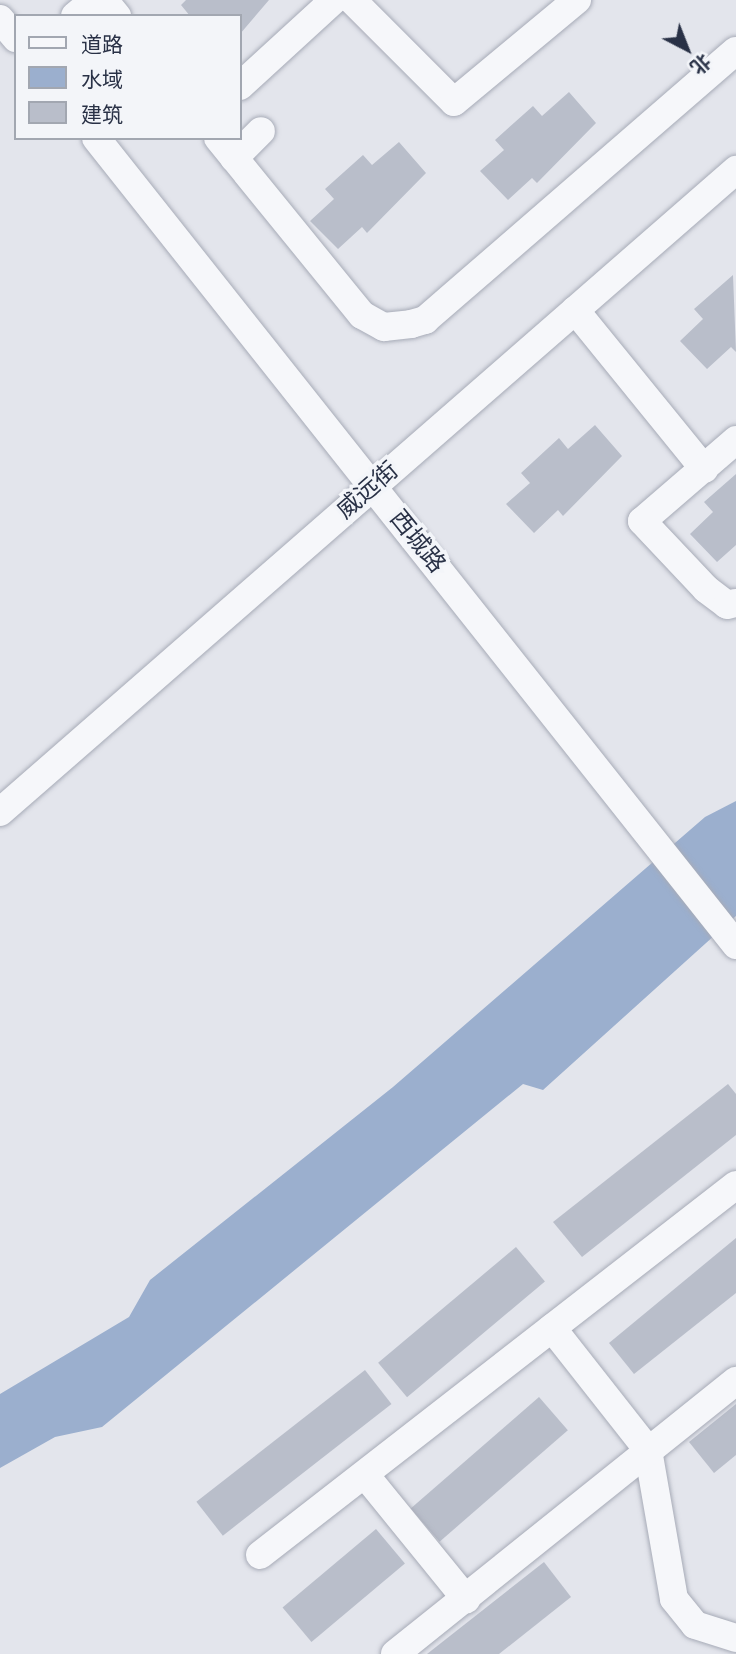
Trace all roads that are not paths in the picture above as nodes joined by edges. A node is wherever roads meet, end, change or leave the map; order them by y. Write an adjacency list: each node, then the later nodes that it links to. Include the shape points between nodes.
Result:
1 (577, 0): 2 (street, via 454,102)
2 (354, 2): 8 (street)
3 (108, 4): 4 (street)
4 (80, 14)
5 (0, 19): 6 (street)
6 (14, 36)
7 (736, 51): 11 (street, via 425,320 411,324 384,327 362,315)
8 (242, 85)
9 (261, 131): 11 (street)
10 (98, 140): 16 (street, 西城路)
11 (226, 148)
12 (736, 170): 13 (street, 威远街)
13 (575, 310): 15 (street); 16 (street, 威远街)
14 (736, 440): 15 (street)
15 (704, 469): 17 (street, via 642,521 706,589 727,605)
16 (373, 485): 18 (street, 威远街); 19 (street, 西城路)
17 (736, 603)
18 (0, 812)
19 (735, 944)
20 (736, 1185): 21 (street)
21 (552, 1328): 23 (street); 24 (street)
22 (736, 1381): 23 (street)
23 (648, 1450): 26 (street); 27 (street, via 674,1599 695,1625)
24 (366, 1476): 25 (street); 26 (street)
25 (260, 1555)
26 (466, 1599): 28 (street)
27 (736, 1638)
28 (395, 1654)

